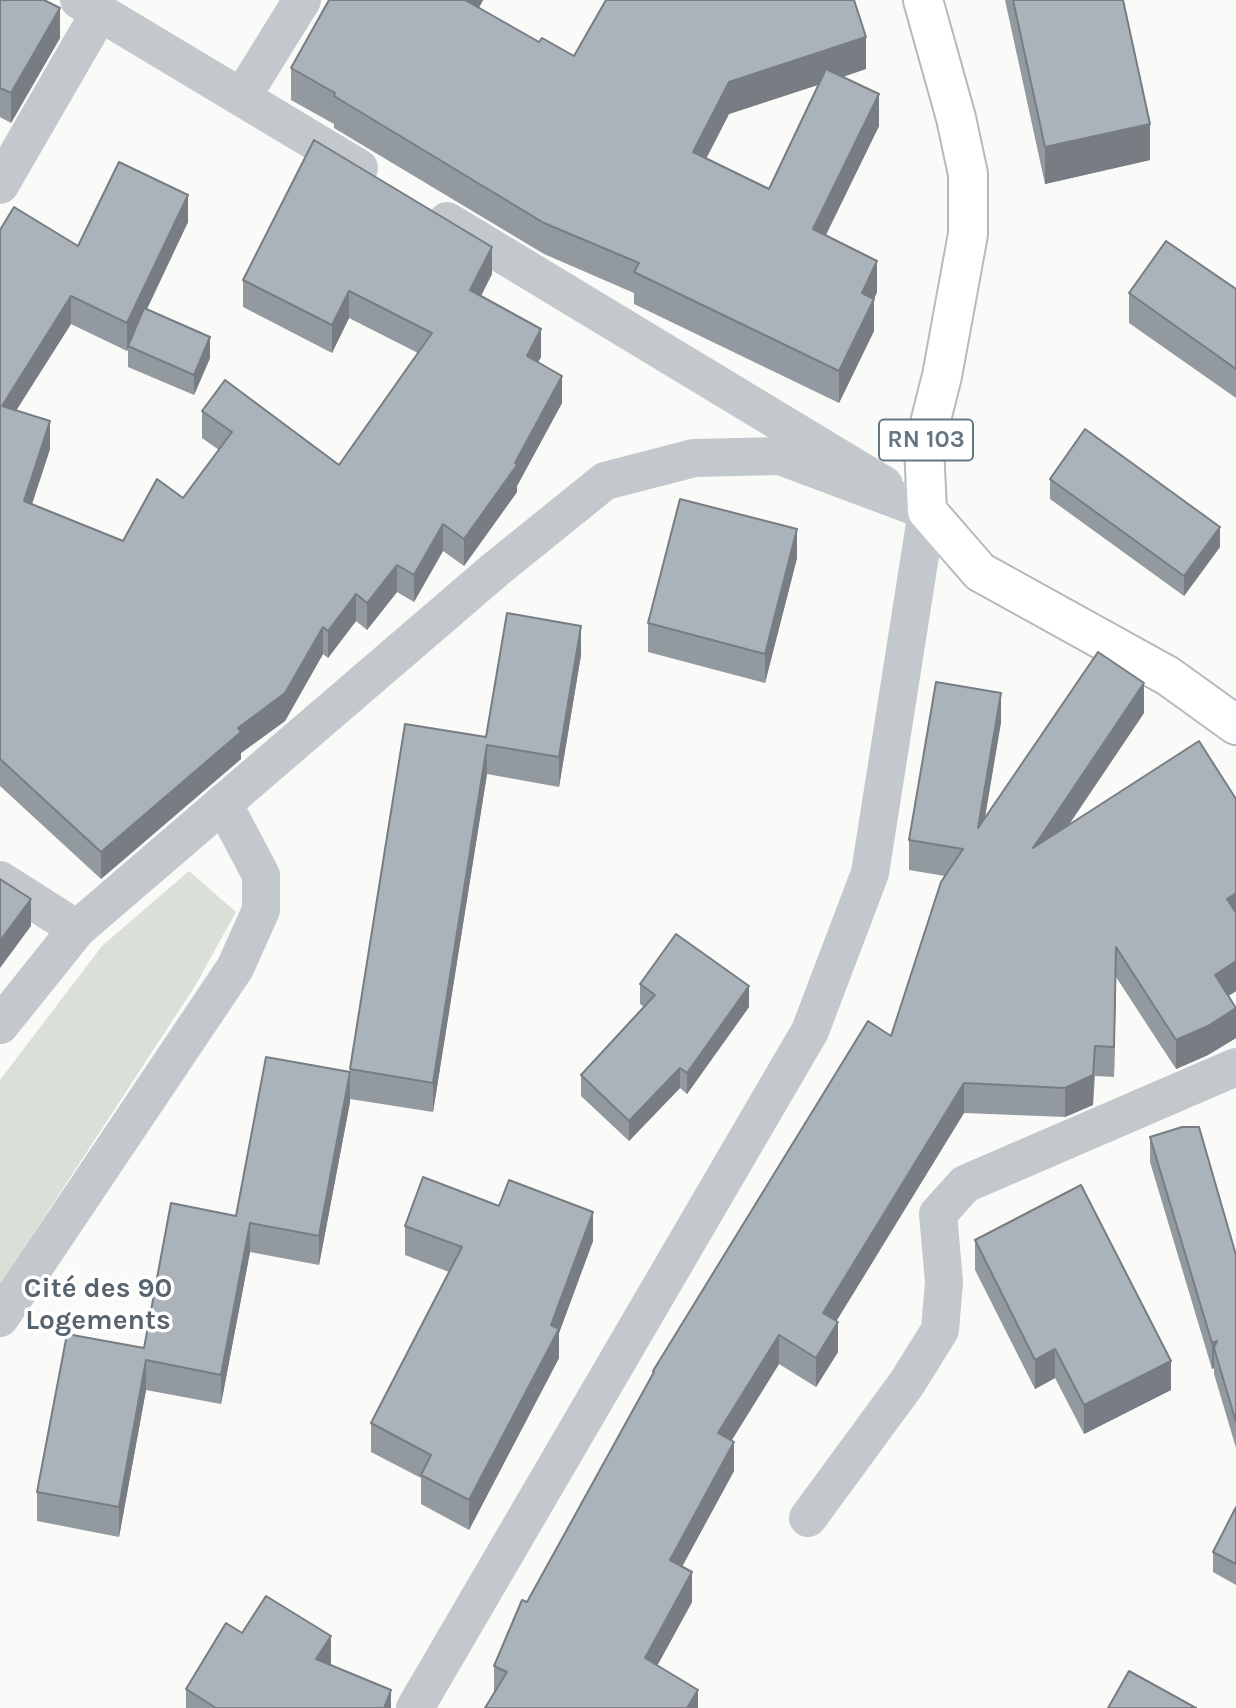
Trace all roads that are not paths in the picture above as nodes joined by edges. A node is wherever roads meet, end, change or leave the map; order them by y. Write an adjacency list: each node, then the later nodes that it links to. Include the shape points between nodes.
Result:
1 (302, 0): 4 (street)
2 (923, 0): 8 (main road, RN 103, via 968,174 968,234 924,447)
3 (89, 6): 4 (street); 6 (street)
4 (242, 97): 5 (street)
5 (384, 183)
6 (0, 185)
7 (419, 204): 8 (street)
8 (927, 511): 9 (main road, via 980,572 1168,676); 10 (street, via 780,456 694,458 605,481); 17 (street, via 870,873 810,1031)
9 (1236, 725)
10 (223, 803): 12 (street); 15 (street, via 261,875 261,911 235,968)
11 (0, 880): 12 (street)
12 (77, 929): 13 (street)
13 (0, 1025)
14 (1236, 1067): 16 (street, via 965,1184 937,1214 944,1282 940,1330)
15 (0, 1318)
16 (808, 1518)
17 (415, 1708)

